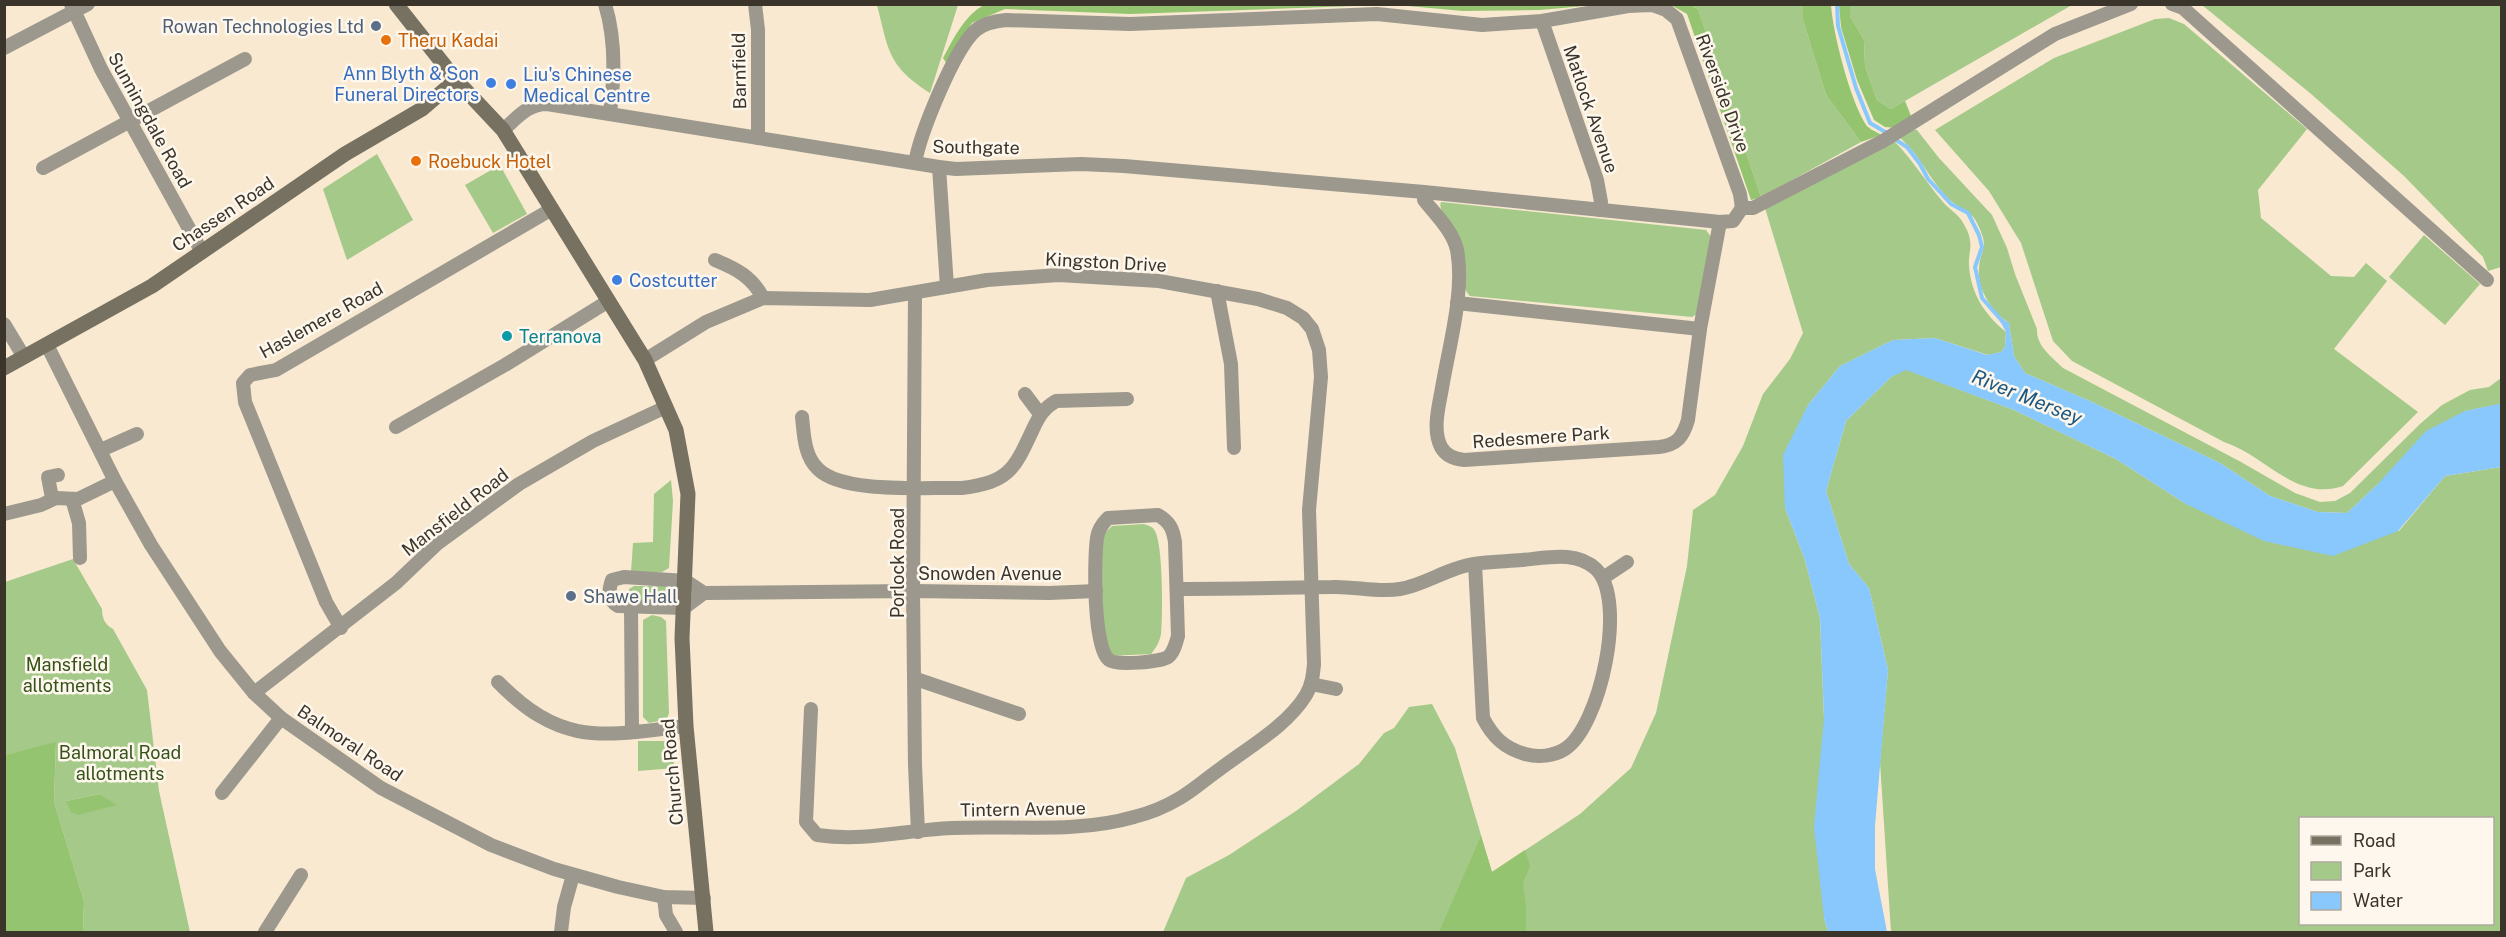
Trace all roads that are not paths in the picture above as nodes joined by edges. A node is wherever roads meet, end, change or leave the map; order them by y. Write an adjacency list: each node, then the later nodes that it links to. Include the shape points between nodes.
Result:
1 (88, 4): 7 (street)
2 (396, 4): 12 (main road, Church Road)
3 (605, 4): 13 (street, via 614,55)
4 (755, 4): 16 (street, Barnfield)
5 (2131, 4): 8 (street)
6 (2172, 4): 27 (street, via 2183,8)
7 (73, 8): 10 (street); 14 (street, Sunningdale Road)
8 (2111, 8): 22 (street, via 2055,34 1883,141 1753,208)
9 (1542, 21): 17 (street, Riverside Drive, via 1460,24 1377,14 1130,24 993,22 976,30 963,48 929,115); 22 (street, Riverside Drive, via 1652,5 1677,19); 23 (street, Matlock Avenue, via 1597,180)
10 (4, 48)
11 (245, 59): 14 (street)
12 (456, 80): 15 (main road, Church Road); 25 (main road, Chassen Road, via 422,109 345,154)
13 (610, 112): 15 (street, Southgate, via 538,104 526,108); 16 (street, Southgate)
14 (131, 123): 19 (street); 25 (street, Sunningdale Road)
15 (503, 130): 21 (main road, Church Road)
16 (758, 138): 17 (street, Southgate)
17 (915, 163): 18 (street, Southgate)
18 (939, 167): 20 (street, Southgate, via 1124,166); 28 (street)
19 (43, 168)
20 (1424, 192): 23 (street); 33 (street, Redesmere Park, via 1424,200 1456,248)
21 (552, 208): 32 (main road, Church Road); 67 (street, Haslemere Road, via 276,369 250,375 243,383 245,402 326,602)
22 (1742, 208): 24 (street, via 1733,221)
23 (1600, 210): 24 (street)
24 (1720, 222): 35 (street, Redesmere Park)
25 (202, 252): 36 (main road, Chassen Road, via 143,291)
26 (715, 260): 31 (street, via 739,270 756,284)
27 (2487, 280)
28 (947, 287): 29 (street, Kingston Drive, via 1059,275 1159,281); 30 (street, Kingston Drive)
29 (1217, 291): 47 (street, via 1231,364); 60 (street, Kingston Drive, via 1287,308 1304,318 1319,350 1320,411 1309,510)
30 (915, 293): 31 (street, Kingston Drive, via 870,300); 51 (street, Porlock Road)
31 (763, 298): 38 (street, Kingston Drive, via 706,322)
32 (608, 302): 38 (main road, Church Road); 45 (street)
33 (1457, 303): 35 (street); 35 (street, Redesmere Park, via 1437,419 1440,446 1452,458 1464,460 1669,446 1684,434 1688,420)
34 (4, 324): 37 (street)
35 (1700, 329)
36 (47, 345): 37 (main road, Chassen Road); 48 (street, Balmoral Road)
37 (24, 357): 39 (main road, Chassen Road)
38 (645, 360): 42 (main road, Church Road)
39 (4, 368)
40 (1025, 394): 43 (street)
41 (1127, 399): 43 (street, via 1056,401)
42 (666, 406): 59 (main road, Church Road, via 678,441 688,494); 67 (street, Mansfield Road, via 584,446 519,484 438,543 396,584)
43 (1040, 414): 51 (street, via 1016,465 1004,477 979,486)
44 (802, 417): 51 (street, via 806,449 816,468 834,480 854,485)
45 (396, 427)
46 (137, 434): 48 (street)
47 (1234, 448)
48 (100, 450): 50 (street, Balmoral Road)
49 (58, 475): 52 (street, via 48,477)
50 (115, 481): 53 (street); 72 (street, Balmoral Road, via 207,633)
51 (915, 487): 62 (street, Porlock Road)
52 (52, 498): 53 (street); 54 (street, via 41,505)
53 (72, 499): 55 (street, via 79,523)
54 (4, 514)
55 (80, 558)
56 (1627, 562): 58 (street)
57 (1475, 564): 58 (street, via 1562,556 1580,559); 58 (street, via 1483,718 1500,743 1530,755 1546,756 1565,749 1581,733 1594,705 1609,631); 60 (street, via 1398,590)
58 (1603, 578)
59 (686, 581): 64 (street); 65 (street, via 624,577 612,580 612,603); 66 (main road, Church Road)
60 (1313, 588): 61 (street); 70 (street, Tintern Avenue)
61 (1178, 589): 63 (street, via 1178,636 1169,657 1118,663 1110,661 1101,643); 63 (street, via 1173,528 1158,515 1107,518 1097,537)
62 (913, 591): 63 (street, Snowden Avenue); 64 (street, Snowden Avenue); 68 (street, Porlock Road)
63 (1096, 591)
64 (704, 593): 66 (street)
65 (631, 608): 66 (street); 77 (street, Church Road)
66 (684, 608): 76 (main road, Church Road)
67 (341, 628): 72 (street, Mansfield Road)
68 (916, 679): 74 (street); 79 (street, Porlock Road)
69 (498, 682): 77 (street, via 537,716 570,731)
70 (1311, 684): 71 (street); 79 (street, Tintern Avenue, via 1293,712 1264,736 1181,798 1160,808 1133,818 1069,828 1009,826)
71 (1336, 689)
72 (254, 693): 75 (street, Balmoral Road)
73 (811, 709): 79 (street, Tintern Avenue, via 806,822 814,833 880,837)
74 (1019, 714)
75 (281, 718): 78 (street); 81 (street, Balmoral Road, via 355,771 423,812 491,845)
76 (686, 726): 77 (street); 83 (main road, Church Road)
77 (632, 731)
78 (222, 793)
79 (918, 832)
80 (301, 875): 84 (street)
81 (573, 875): 82 (street, Balmoral Road); 85 (street)
82 (664, 897): 83 (street, Balmoral Road); 86 (street, via 666,915)
83 (704, 898): 87 (main road, Church Road)
84 (265, 933)
85 (561, 933)
86 (676, 933)
87 (706, 933)

